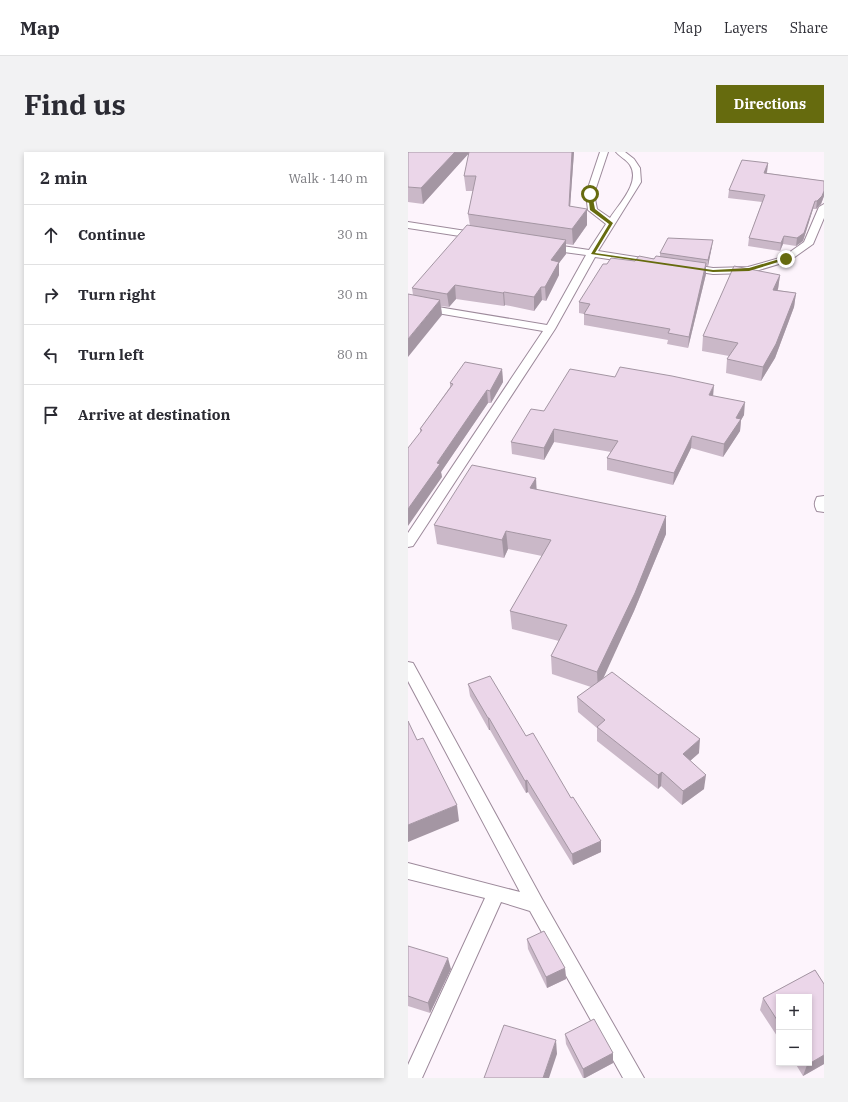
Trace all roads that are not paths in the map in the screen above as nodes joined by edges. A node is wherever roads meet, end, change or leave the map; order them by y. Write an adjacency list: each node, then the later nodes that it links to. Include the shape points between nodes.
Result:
1 (604, 152): 4 (lane, via 590,194 592,210)
2 (620, 152): 4 (lane, via 630,159 638,171 637,182)
3 (824, 207): 8 (lane, via 808,244 786,259 749,270 713,271)
4 (611, 223): 8 (lane)
5 (408, 225): 6 (lane)
6 (492, 238)
7 (538, 245): 8 (lane)
8 (592, 254): 10 (lane)
9 (408, 305): 10 (lane)
10 (550, 329): 13 (lane)
11 (824, 502): 12 (street)
12 (824, 506)
13 (408, 543)
14 (408, 666): 17 (lane)
15 (408, 871): 16 (lane)
16 (496, 893): 17 (lane); 18 (lane)
17 (536, 905): 19 (lane)
18 (412, 1078)
19 (634, 1078)

